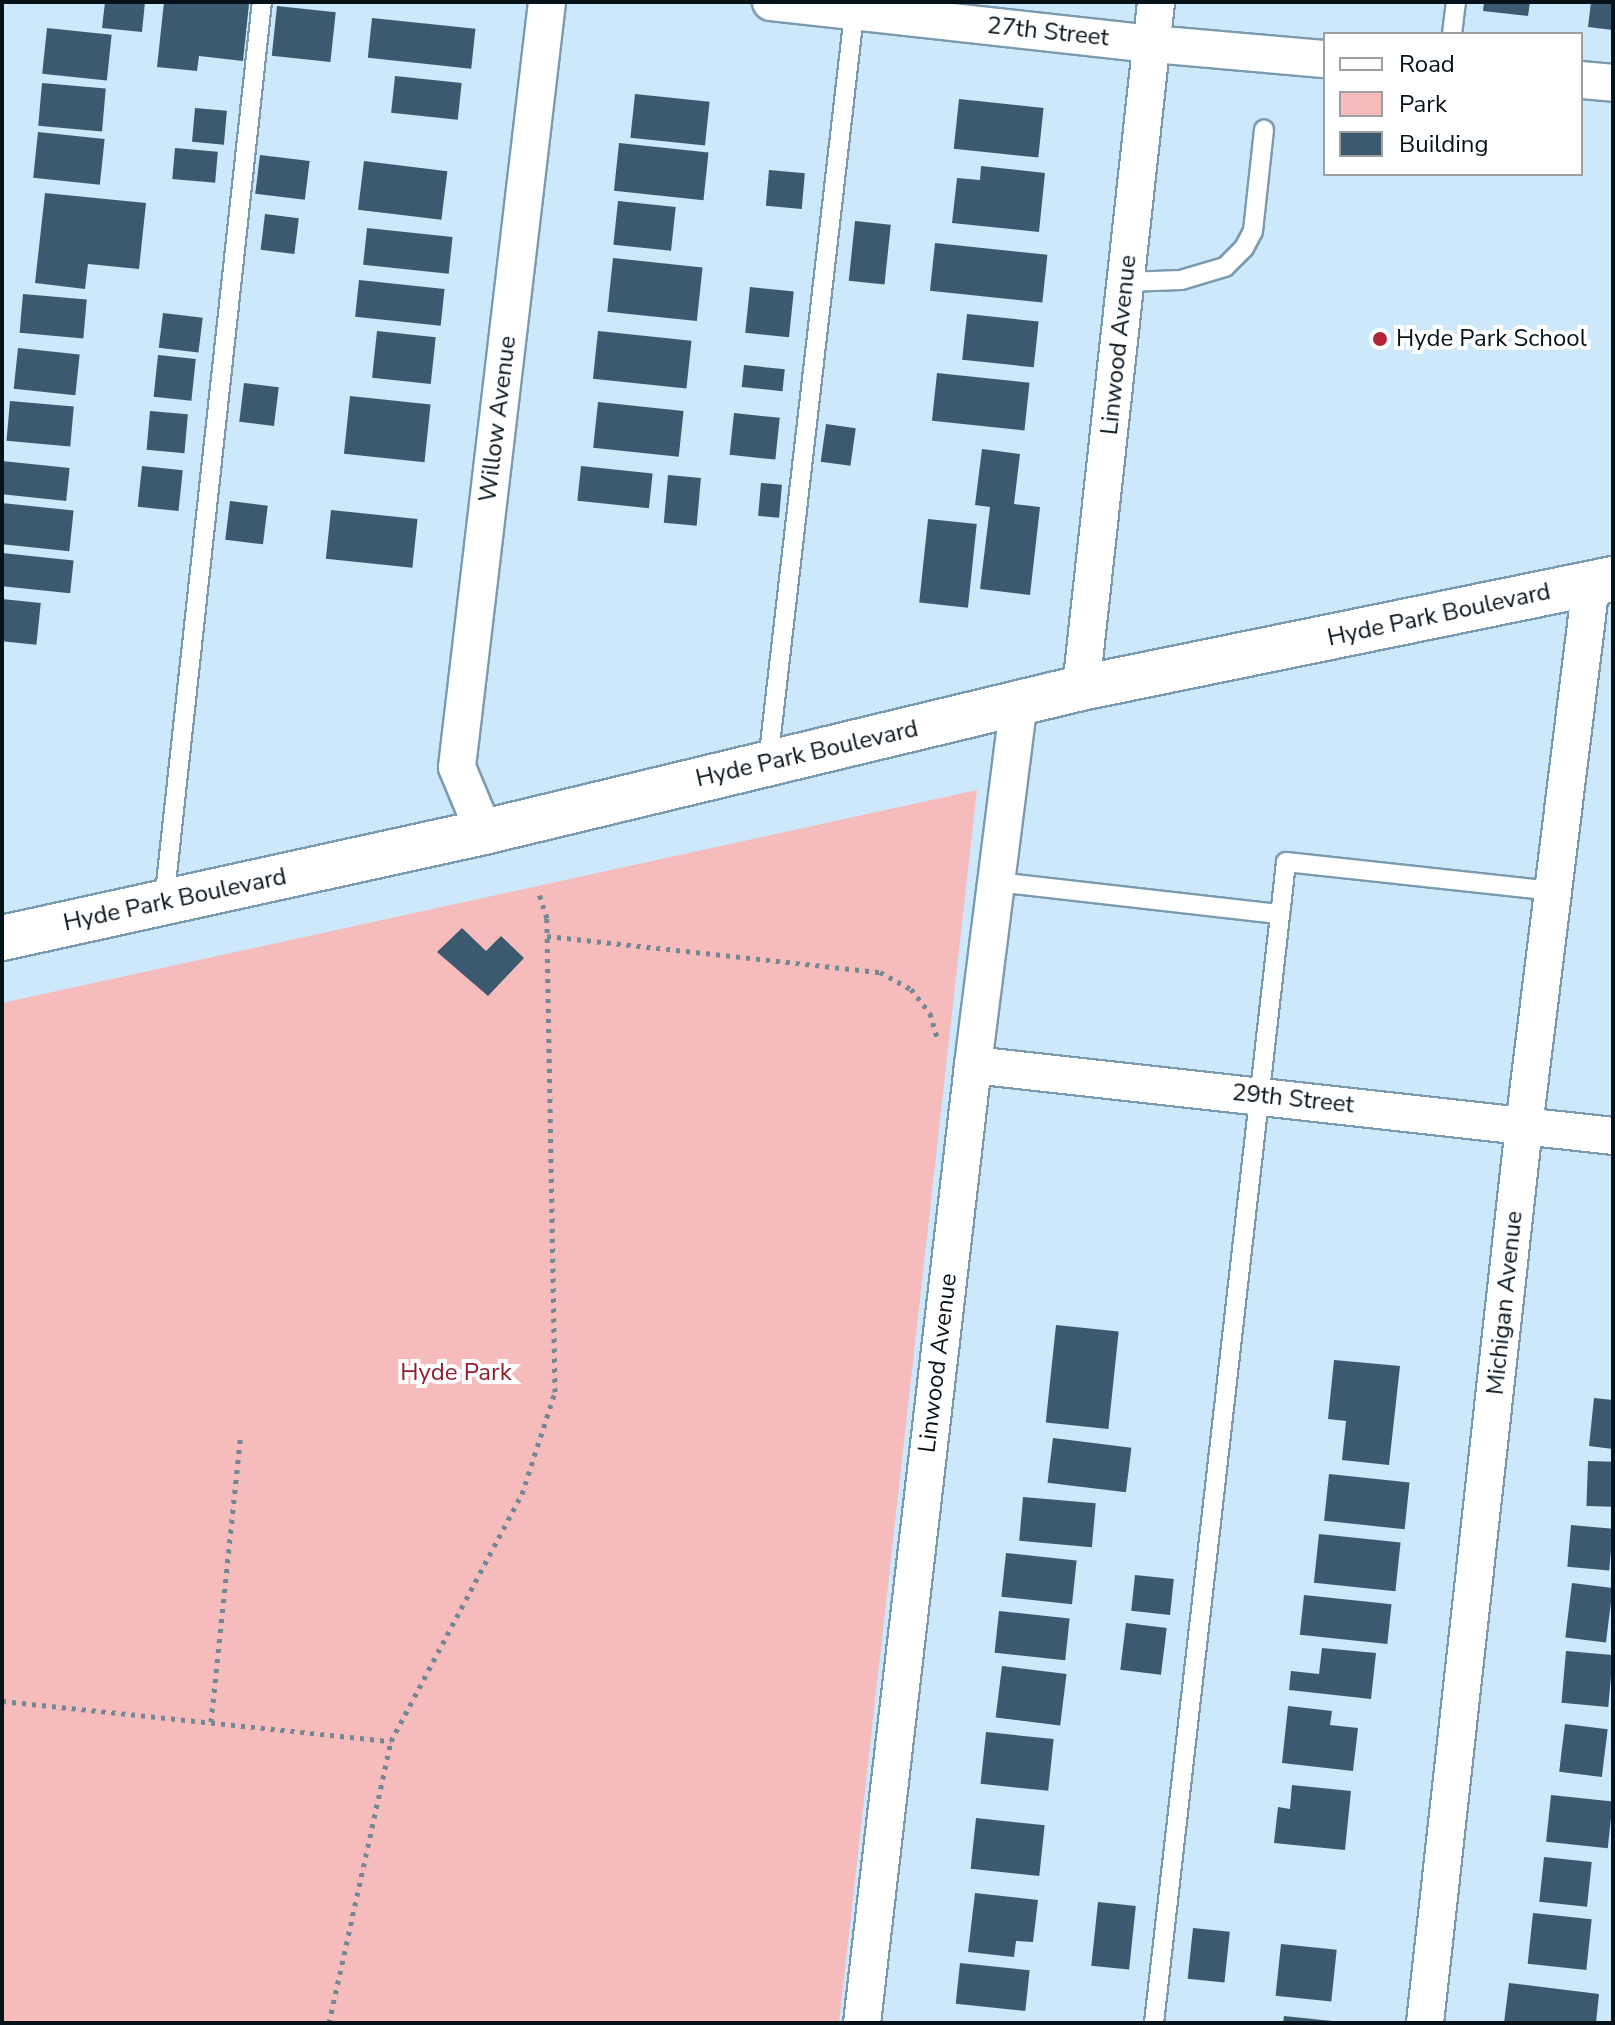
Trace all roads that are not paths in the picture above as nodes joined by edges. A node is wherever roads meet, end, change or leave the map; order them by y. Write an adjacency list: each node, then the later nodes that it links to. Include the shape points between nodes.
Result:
1 (262, 2): 21 (lane)
2 (547, 2): 18 (street, Willow Avenue, via 457,767)
3 (771, 2): 6 (street, 27th Street)
4 (1156, 2): 8 (street, Linwood Avenue)
5 (1456, 2): 7 (lane)
6 (855, 7): 8 (street, 27th Street); 17 (lane)
7 (1452, 32)
8 (1152, 44): 9 (street, 27th Street); 13 (street, Linwood Avenue)
9 (1323, 59)
10 (1583, 80): 11 (street)
11 (1613, 83)
12 (1264, 130): 13 (lane, via 1253,231 1244,248 1225,267 1181,280)
13 (1126, 282): 15 (street, Linwood Avenue)
14 (1602, 581): 15 (main road, Hyde Park Boulevard); 20 (street, Michigan Avenue)
15 (1081, 688): 16 (main road, Hyde Park Boulevard)
16 (1019, 703): 17 (main road, Hyde Park Boulevard); 19 (street, Linwood Avenue)
17 (768, 763): 18 (main road, Hyde Park Boulevard)
18 (484, 832): 21 (main road, Hyde Park Boulevard)
19 (997, 882): 22 (lane); 24 (street, Linwood Avenue)
20 (1552, 891): 22 (lane, via 1286,862); 26 (street, Michigan Avenue)
21 (164, 902): 23 (main road, Hyde Park Boulevard)
22 (1280, 914): 25 (lane)
23 (2, 938)
24 (973, 1065): 25 (street, 29th Street); 28 (street, Linwood Avenue)
25 (1259, 1095): 26 (street, 29th Street); 29 (lane)
26 (1524, 1126): 27 (street, 29th Street); 30 (street, Michigan Avenue)
27 (1613, 1136)
28 (862, 2023)
29 (1154, 2023)
30 (1425, 2023)

